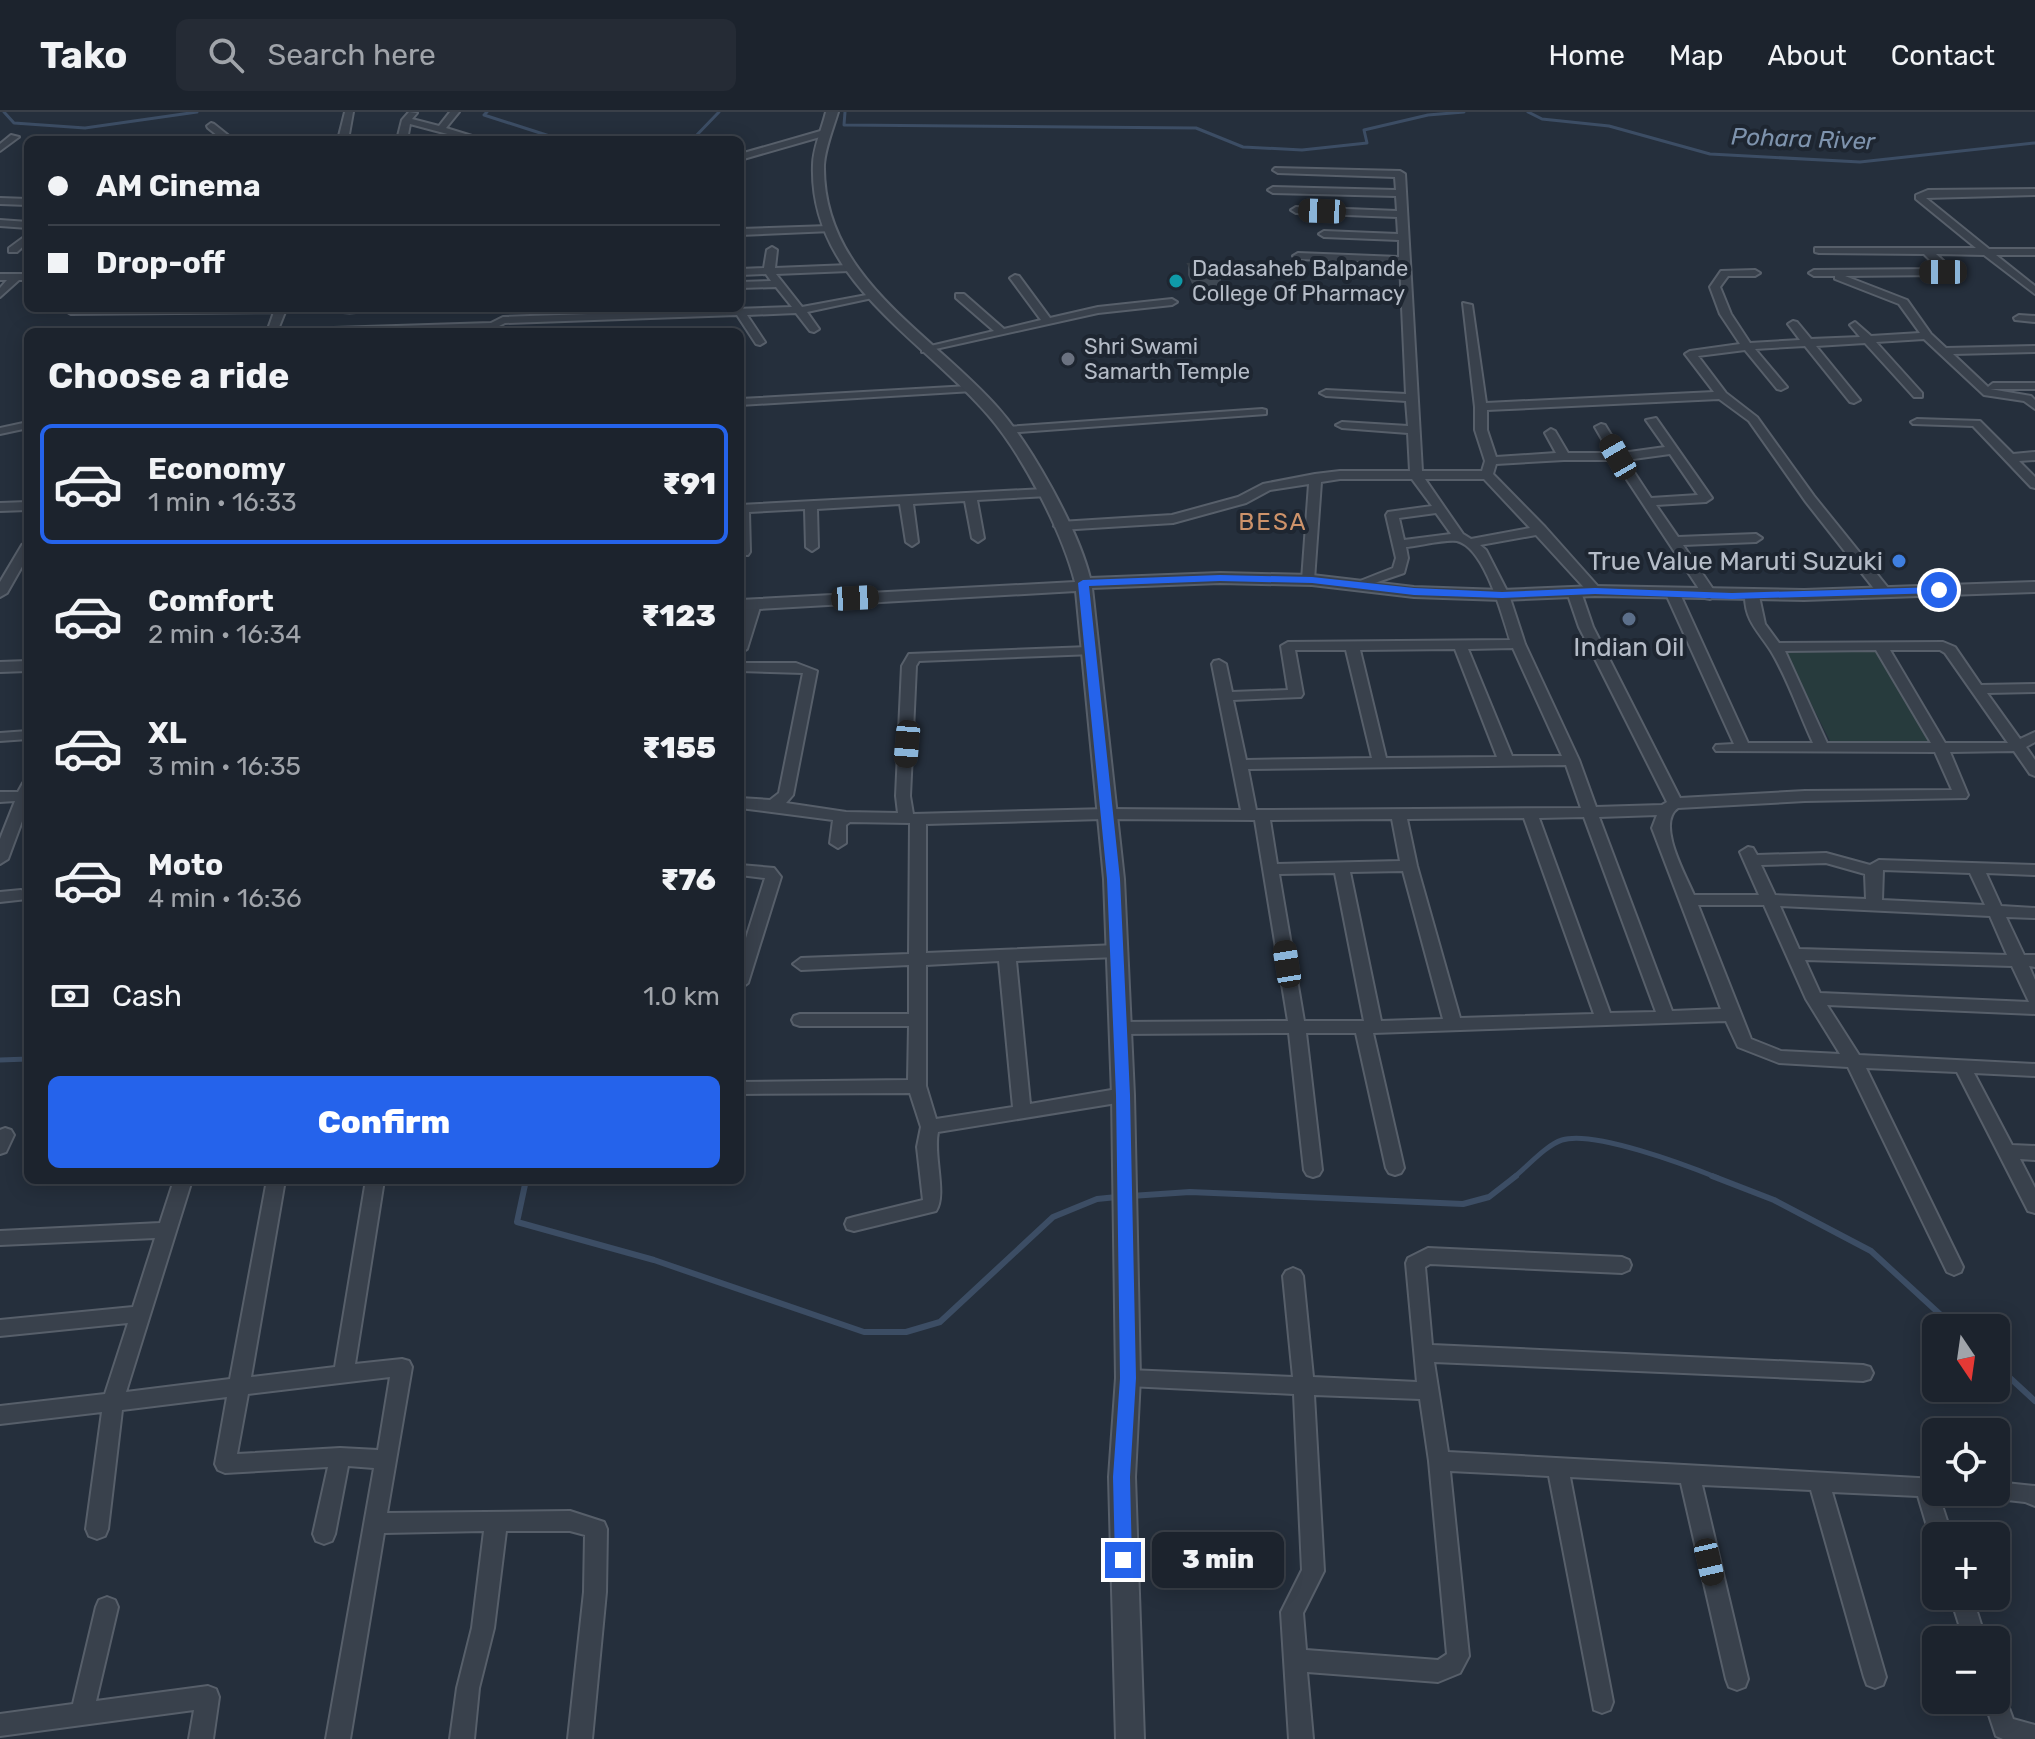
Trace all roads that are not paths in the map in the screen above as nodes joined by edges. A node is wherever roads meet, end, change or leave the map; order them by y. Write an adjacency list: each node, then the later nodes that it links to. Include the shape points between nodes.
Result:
1 (349, 112): 9 (street)
2 (455, 112): 6 (street)
3 (832, 112): 7 (street)
4 (410, 116): 6 (street); 10 (street)
5 (211, 126): 8 (street)
6 (441, 129): 11 (street)
7 (824, 131): 14 (street); 25 (street, via 817,173)
8 (224, 136)
9 (344, 136)
10 (403, 136)
11 (466, 136)
12 (14, 137): 13 (street)
13 (0, 148)
14 (744, 156)
15 (1278, 170): 18 (street, via 1400,174)
16 (1273, 190): 18 (street)
17 (2035, 192): 34 (street, via 1919,195)
18 (1400, 193): 22 (street)
19 (0, 201): 20 (street)
20 (24, 202)
21 (1296, 210): 22 (street)
22 (1400, 214): 28 (street)
23 (0, 223): 24 (street)
24 (24, 225)
25 (829, 229): 26 (street); 38 (street)
26 (744, 232)
27 (1324, 234): 28 (street)
28 (1401, 237): 37 (street)
29 (24, 240): 30 (street)
30 (13, 250)
31 (772, 250): 39 (street)
32 (1819, 250): 33 (street)
33 (1925, 250): 34 (street); 71 (street, via 1945,267 1943,272 1819,273 1903,302)
34 (1987, 250): 35 (street); 42 (street)
35 (2035, 252)
36 (1298, 256): 37 (street)
37 (1403, 260): 86 (street)
38 (849, 268): 39 (street); 52 (street)
39 (769, 271): 40 (street); 47 (street)
40 (744, 272)
41 (1755, 273): 75 (street, via 1725,273 1715,287 1724,315)
42 (2013, 274): 45 (street); 49 (street)
43 (0, 277): 44 (street)
44 (22, 277): 50 (street)
45 (2035, 277)
46 (1015, 278): 63 (street)
47 (779, 284): 48 (street); 55 (street)
48 (744, 285)
49 (2035, 291)
50 (0, 294)
51 (960, 296): 70 (street)
52 (872, 297): 55 (street); 77 (street)
53 (1172, 302): 63 (street)
54 (1467, 305): 90 (street)
55 (799, 310): 57 (street); 69 (street)
56 (740, 312): 59 (street); 73 (street)
57 (744, 312)
58 (530, 314): 60 (street); 66 (street, via 503,320)
59 (644, 315): 60 (street); 68 (street)
60 (581, 317): 67 (street)
61 (2019, 318): 62 (street)
62 (2035, 319)
63 (1047, 321): 70 (street)
64 (1793, 324): 74 (street)
65 (1855, 325): 72 (street)
66 (494, 328)
67 (578, 328)
68 (639, 328)
69 (814, 329)
70 (1002, 332): 77 (street)
71 (1927, 336): 72 (street); 78 (street)
72 (1868, 340): 74 (street); 85 (street)
73 (760, 342)
74 (1809, 342): 75 (street); 87 (street)
75 (1750, 346): 81 (street); 84 (street, via 1690,354)
76 (2035, 349): 78 (street)
77 (926, 350): 82 (street)
78 (1946, 351): 79 (street)
79 (1980, 386): 80 (street); 89 (street, via 1988,393 2027,398)
80 (2035, 386)
81 (1781, 387)
82 (969, 389): 88 (street); 97 (street)
83 (1326, 393): 86 (street)
84 (1722, 395): 90 (street); 135 (street, via 1753,419)
85 (1918, 395)
86 (1412, 398): 98 (street)
87 (1854, 400)
88 (744, 402)
89 (2035, 406)
90 (1481, 407): 106 (street)
91 (1262, 412): 97 (street)
92 (1652, 420): 101 (street)
93 (1917, 422): 105 (street, via 1976,423)
94 (1342, 425): 98 (street)
95 (24, 426): 99 (street)
96 (1601, 427): 104 (street)
97 (1007, 430): 110 (street)
98 (1414, 430): 107 (street)
99 (0, 431)
100 (1551, 433): 102 (street)
101 (1673, 450): 104 (street); 113 (street, via 1706,498)
102 (1564, 456): 104 (street); 106 (street)
103 (2035, 456): 105 (street)
104 (1618, 457): 113 (street)
105 (2011, 458): 109 (street)
106 (1489, 468): 107 (street); 120 (street)
107 (1416, 475): 108 (street); 118 (street)
108 (1315, 478): 119 (street, via 1267,487 1219,508 1173,519); 129 (street)
109 (2035, 484)
110 (1044, 493): 111 (street); 119 (street)
111 (970, 497): 112 (street); 121 (street)
112 (906, 500): 114 (street); 125 (street)
113 (1647, 502): 124 (street)
114 (811, 505): 117 (street); 127 (street)
115 (24, 506): 116 (street)
116 (0, 507)
117 (744, 509)
118 (1439, 509): 123 (street); 126 (street, via 1392,515)
119 (1060, 526): 130 (street)
120 (1541, 530): 123 (street); 133 (street)
121 (978, 538)
122 (1756, 538): 124 (street)
123 (1464, 540): 126 (street); 138 (street, via 1480,550)
124 (1676, 541): 139 (street)
125 (912, 542)
126 (1399, 544): 131 (street, via 1399,570)
127 (812, 547)
128 (24, 552): 136 (street)
129 (1308, 580): 130 (street); 131 (street)
130 (1083, 585): 141 (street); 147 (street)
131 (1357, 585): 138 (street)
132 (2034, 589): 135 (street)
133 (1595, 591): 134 (street); 137 (street)
134 (1574, 592): 138 (street); 173 (street)
135 (1884, 592): 140 (street)
136 (0, 593)
137 (1673, 594): 139 (street); 162 (street)
138 (1502, 595): 142 (street)
139 (1710, 595): 140 (street)
140 (1752, 596): 145 (street, via 1755,617)
141 (747, 605)
142 (1518, 644): 144 (street); 164 (street)
143 (1352, 645): 144 (street); 154 (street, via 1288,646 1296,694); 165 (street)
144 (1460, 645): 163 (street)
145 (1776, 647): 146 (street); 160 (street)
146 (1881, 647): 153 (street, via 1943,646); 159 (street)
147 (1089, 651): 178 (street); 180 (street, via 914,657 909,666 903,796)
148 (1219, 664): 154 (street)
149 (24, 666): 150 (street)
150 (0, 667)
151 (744, 667): 172 (street, via 810,671 786,795)
152 (2035, 688): 153 (street)
153 (1976, 689): 158 (street)
154 (1226, 696): 166 (street)
155 (24, 735): 157 (street)
156 (2035, 736): 158 (street)
157 (0, 737)
158 (2016, 745): 159 (street); 167 (street)
159 (1940, 746): 160 (street); 173 (street, via 1961,795 1805,796)
160 (1822, 747): 162 (street)
161 (1721, 748): 162 (street)
162 (1743, 748)
163 (1506, 760): 164 (street); 165 (street)
164 (1572, 760): 176 (street)
165 (1380, 762): 166 (street)
166 (1240, 765): 177 (street)
167 (2035, 771)
168 (24, 791): 170 (street)
169 (24, 796): 182 (street)
170 (0, 797)
171 (744, 803): 172 (street)
172 (776, 803): 179 (street, via 804,814)
173 (1670, 806): 176 (street); 192 (street, via 1660,828)
174 (1398, 812): 175 (street); 177 (street); 183 (street)
175 (1529, 812): 176 (street); 212 (street)
176 (1592, 812): 209 (street)
177 (1255, 813): 178 (street); 185 (street)
178 (1108, 815): 180 (street); 197 (street)
179 (846, 817): 180 (street); 181 (street, via 839,823)
180 (912, 818): 200 (street)
181 (838, 843)
182 (0, 859)
183 (1409, 866): 186 (street); 213 (street)
184 (1976, 868): 188 (street); 189 (street, via 1893,864); 195 (street)
185 (1271, 869): 186 (street); 214 (street)
186 (1342, 869): 215 (street)
187 (744, 870): 204 (street, via 773,877)
188 (2035, 870)
189 (1873, 871): 193 (street, via 1826,858 1750,856); 194 (street)
190 (21, 895): 191 (street)
191 (0, 897)
192 (1690, 900): 193 (street); 208 (street)
193 (1768, 900): 194 (street); 198 (street)
194 (1874, 906): 195 (street)
195 (1997, 913): 196 (street); 201 (street)
196 (2035, 913)
197 (1117, 951): 199 (street); 216 (street)
198 (1793, 954): 201 (street); 206 (street)
199 (1007, 955): 200 (street); 223 (street)
200 (920, 958): 203 (street); 211 (street)
201 (2017, 961): 202 (street); 205 (street)
202 (2035, 961)
203 (801, 964)
204 (744, 970)
205 (2035, 998)
206 (1814, 999): 207 (street); 217 (street)
207 (2035, 1008)
208 (1732, 1015): 209 (street); 217 (street, via 1744,1043 1757,1051)
209 (1667, 1019): 212 (street)
210 (800, 1020): 211 (street)
211 (915, 1020): 220 (street)
212 (1605, 1021): 213 (street)
213 (1453, 1024): 215 (street)
214 (1297, 1027): 215 (street); 216 (street); 228 (street)
215 (1368, 1027): 227 (street)
216 (1120, 1028): 222 (street)
217 (1854, 1061): 218 (street); 237 (street)
218 (1962, 1066): 219 (street); 225 (street)
219 (2035, 1070)
220 (917, 1086): 221 (street); 224 (street)
221 (744, 1088)
222 (1123, 1095): 223 (street); 244 (street)
223 (1022, 1113): 224 (street)
224 (930, 1127): 233 (street, via 929,1206)
225 (2007, 1152): 226 (street); 232 (street)
226 (2035, 1153)
227 (1395, 1168)
228 (1313, 1170)
229 (182, 1184): 234 (street)
230 (275, 1184): 246 (street)
231 (374, 1184): 243 (street)
232 (2035, 1206)
233 (854, 1224)
234 (167, 1230): 235 (street); 239 (street)
235 (0, 1238)
236 (1622, 1265): 241 (street, via 1428,1256 1415,1263)
237 (1954, 1267)
238 (1293, 1276): 245 (street)
239 (141, 1314): 240 (street); 248 (street)
240 (0, 1328)
241 (1424, 1359): 242 (street, via 1432,1353); 247 (street)
242 (1863, 1373)
243 (344, 1374): 246 (street); 251 (street, via 402,1367)
244 (1128, 1378): 245 (street); 276 (street, via 1122,1477)
245 (1304, 1386): 247 (street); 264 (street, via 1313,1571 1292,1612)
246 (237, 1388): 248 (street); 250 (street, via 225,1464)
247 (1428, 1391): 252 (street)
248 (113, 1402): 249 (street); 261 (street)
249 (0, 1415)
250 (340, 1457): 251 (street); 262 (street)
251 (386, 1459): 259 (street)
252 (1439, 1461): 253 (street); 264 (street, via 1458,1656 1452,1665 1438,1671)
253 (1558, 1468): 254 (street); 267 (street)
254 (1689, 1475): 255 (street); 266 (street)
255 (1819, 1482): 256 (street); 265 (street)
256 (1922, 1487)
257 (2010, 1492): 258 (street)
258 (2035, 1497)
259 (375, 1523): 260 (street); 273 (street)
260 (496, 1523): 274 (street); 275 (street, via 570,1521 596,1529)
261 (97, 1529)
262 (324, 1534)
263 (107, 1607): 268 (street)
264 (1296, 1660): 277 (street)
265 (1875, 1677)
266 (1737, 1679)
267 (1602, 1702)
268 (82, 1714): 270 (street); 272 (street, via 208,1697)
269 (2000, 1714): 271 (street, via 2004,1728)
270 (0, 1725)
271 (2035, 1736)
272 (201, 1739)
273 (338, 1739)
274 (462, 1739)
275 (580, 1739)
276 (1130, 1739)
277 (1301, 1739)

